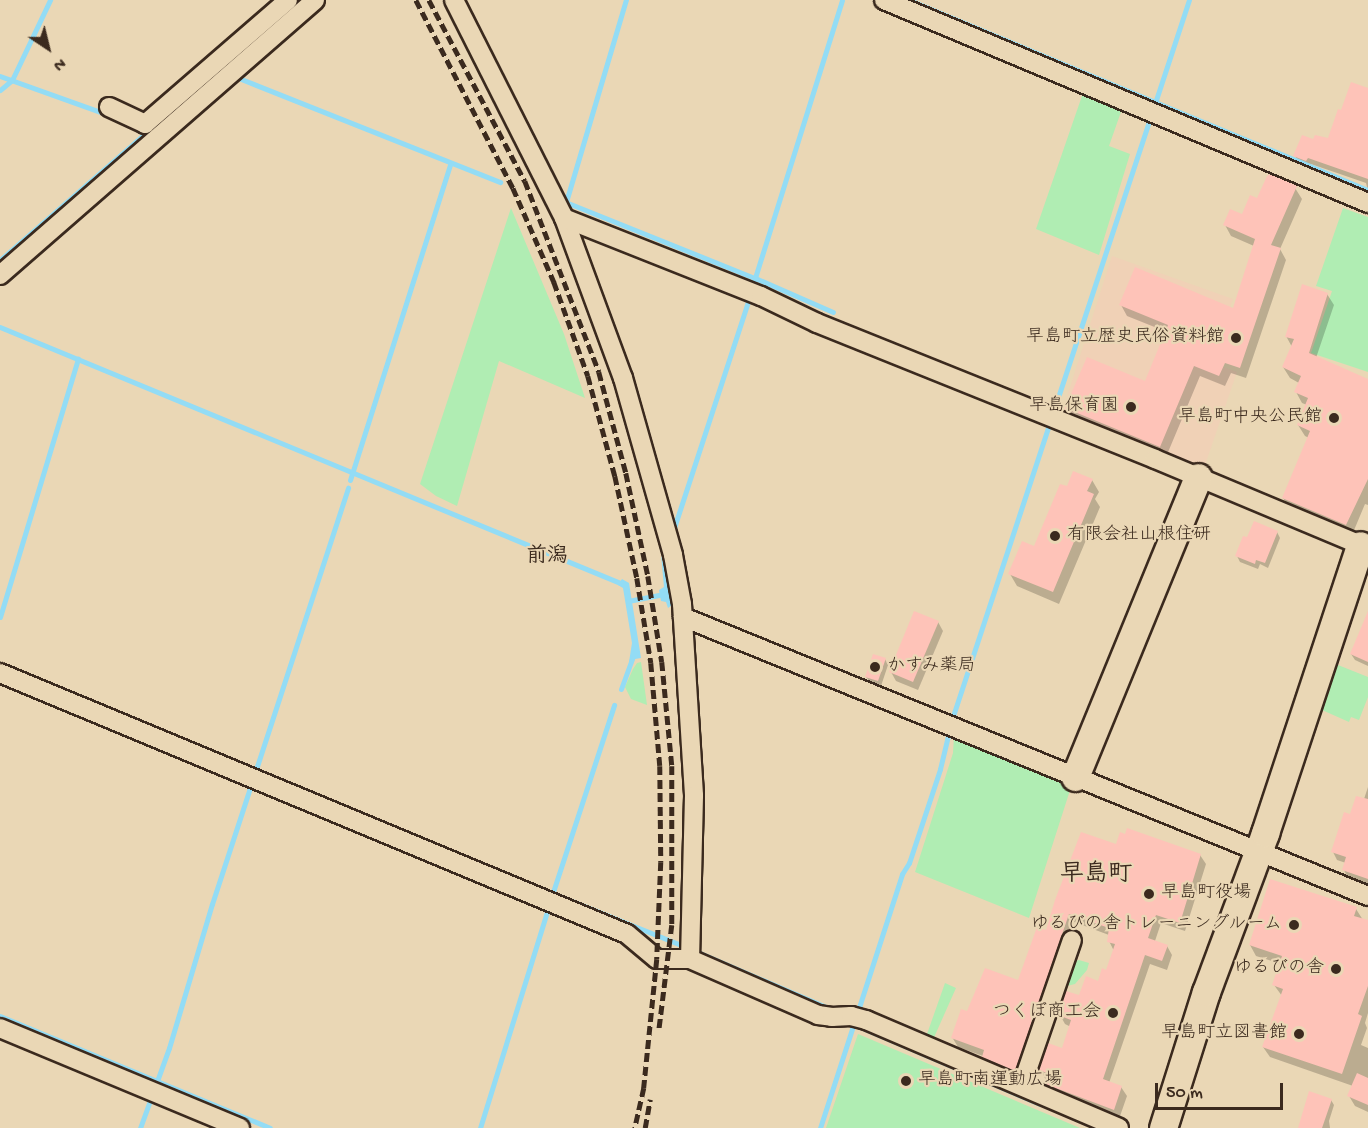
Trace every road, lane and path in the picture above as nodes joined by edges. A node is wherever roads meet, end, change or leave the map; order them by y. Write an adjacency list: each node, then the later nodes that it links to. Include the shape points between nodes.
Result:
1 (288, 0): 5 (street)
2 (315, 0): 5 (street)
3 (454, 0): 9 (street)
4 (884, 0): 8 (street)
5 (276, 22): 7 (street)
6 (109, 107): 7 (street)
7 (156, 126): 10 (street)
8 (1368, 202)
9 (564, 218): 11 (street); 13 (street, via 623,378 673,555)
10 (0, 275)
11 (1198, 477): 12 (street); 15 (street)
12 (1364, 547): 16 (street)
13 (683, 611): 15 (street, via 949,727); 19 (street, via 694,796)
14 (0, 673): 19 (street, via 627,934 657,959)
15 (1075, 777): 16 (street)
16 (1258, 852): 17 (street); 24 (street, via 1206,992)
17 (1368, 896)
18 (1072, 940): 21 (street)
19 (692, 951): 21 (street, via 818,1015 847,1017)
20 (0, 1028): 22 (street)
21 (1022, 1085): 23 (street)
22 (240, 1128)
23 (1119, 1128)
24 (1163, 1128)

